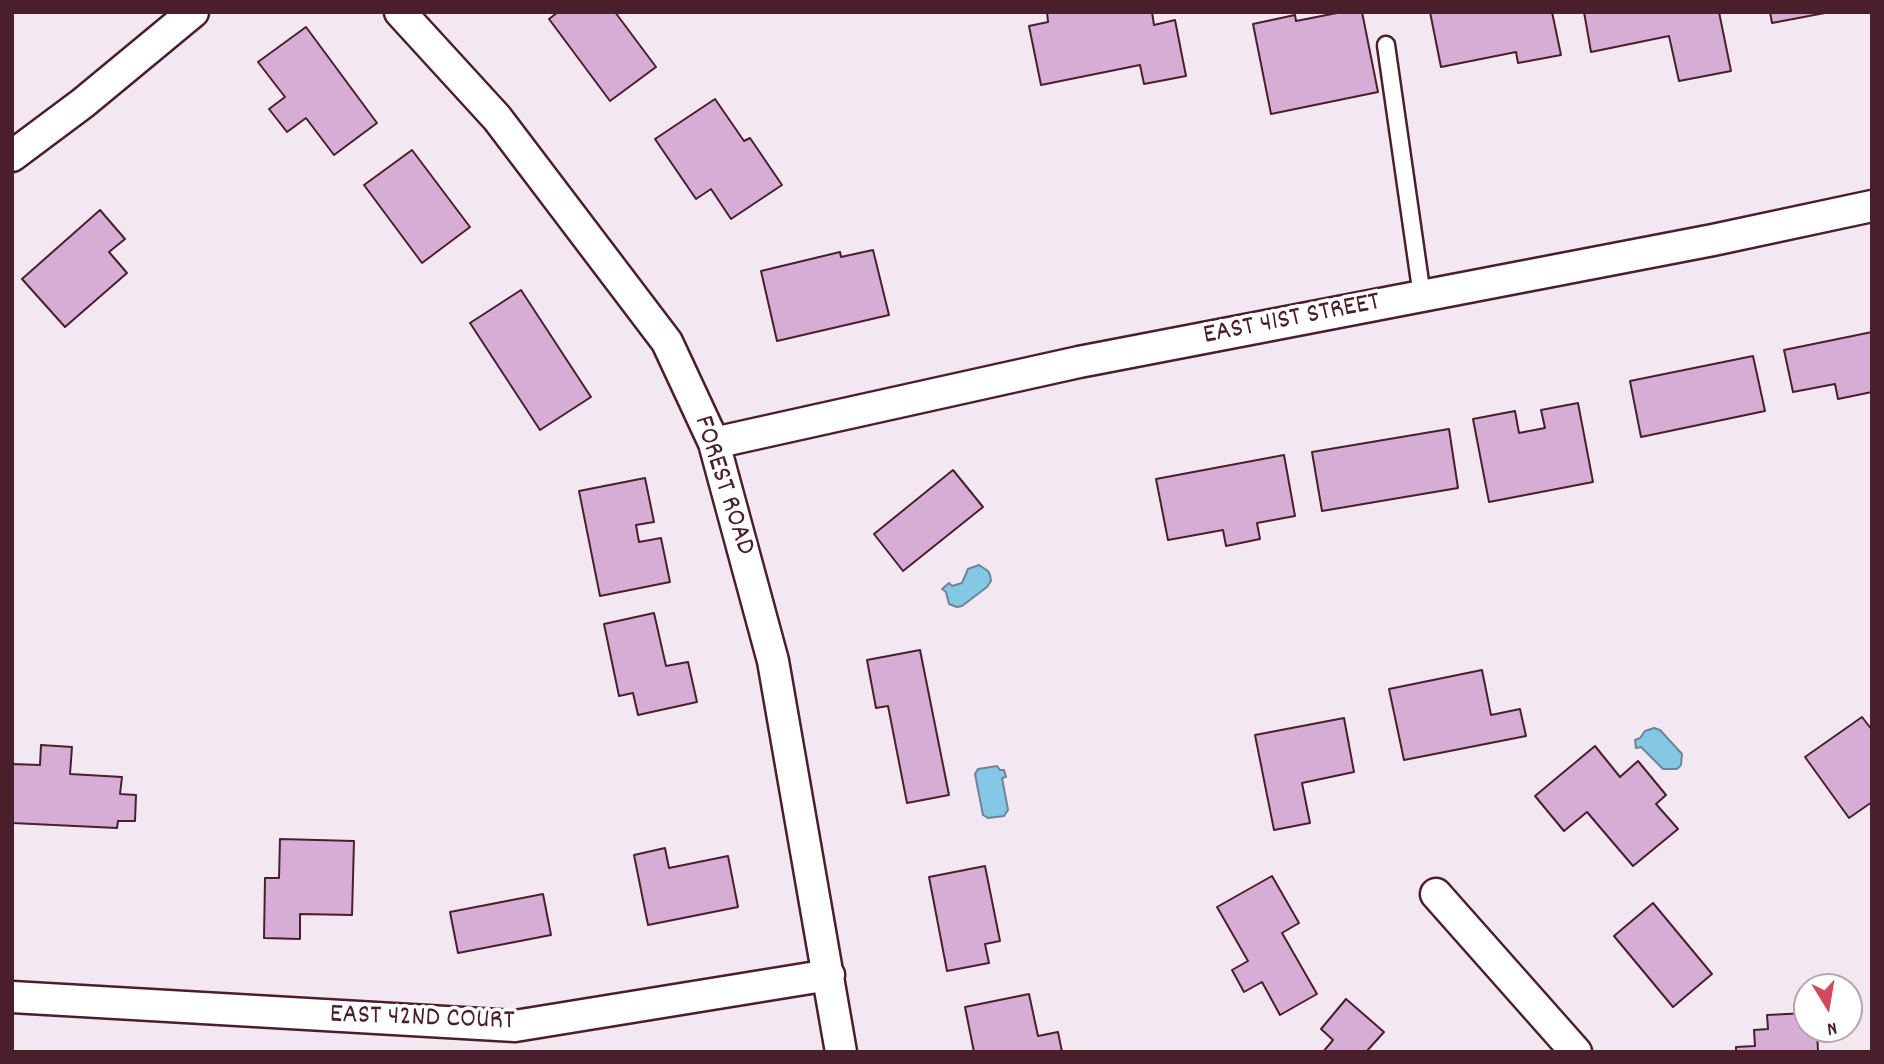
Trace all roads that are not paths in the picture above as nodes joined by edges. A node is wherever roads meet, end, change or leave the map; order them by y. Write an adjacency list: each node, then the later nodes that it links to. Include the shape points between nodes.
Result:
1 (193, 12): 4 (street)
2 (400, 12): 7 (street, FOREST ROAD, via 497,118 667,342)
3 (1386, 45): 6 (lane)
4 (12, 156)
5 (1872, 206): 6 (street, EAST 41ST STREET)
6 (1422, 296): 7 (street, EAST 41ST STREET, via 1079,362)
7 (714, 443): 9 (street, FOREST ROAD, via 773,661)
8 (1436, 894): 12 (street)
9 (828, 975): 10 (street, EAST 42ND COURT, via 515,1026); 11 (street, FOREST ROAD)
10 (12, 997)
11 (841, 1052)
12 (1576, 1052)

